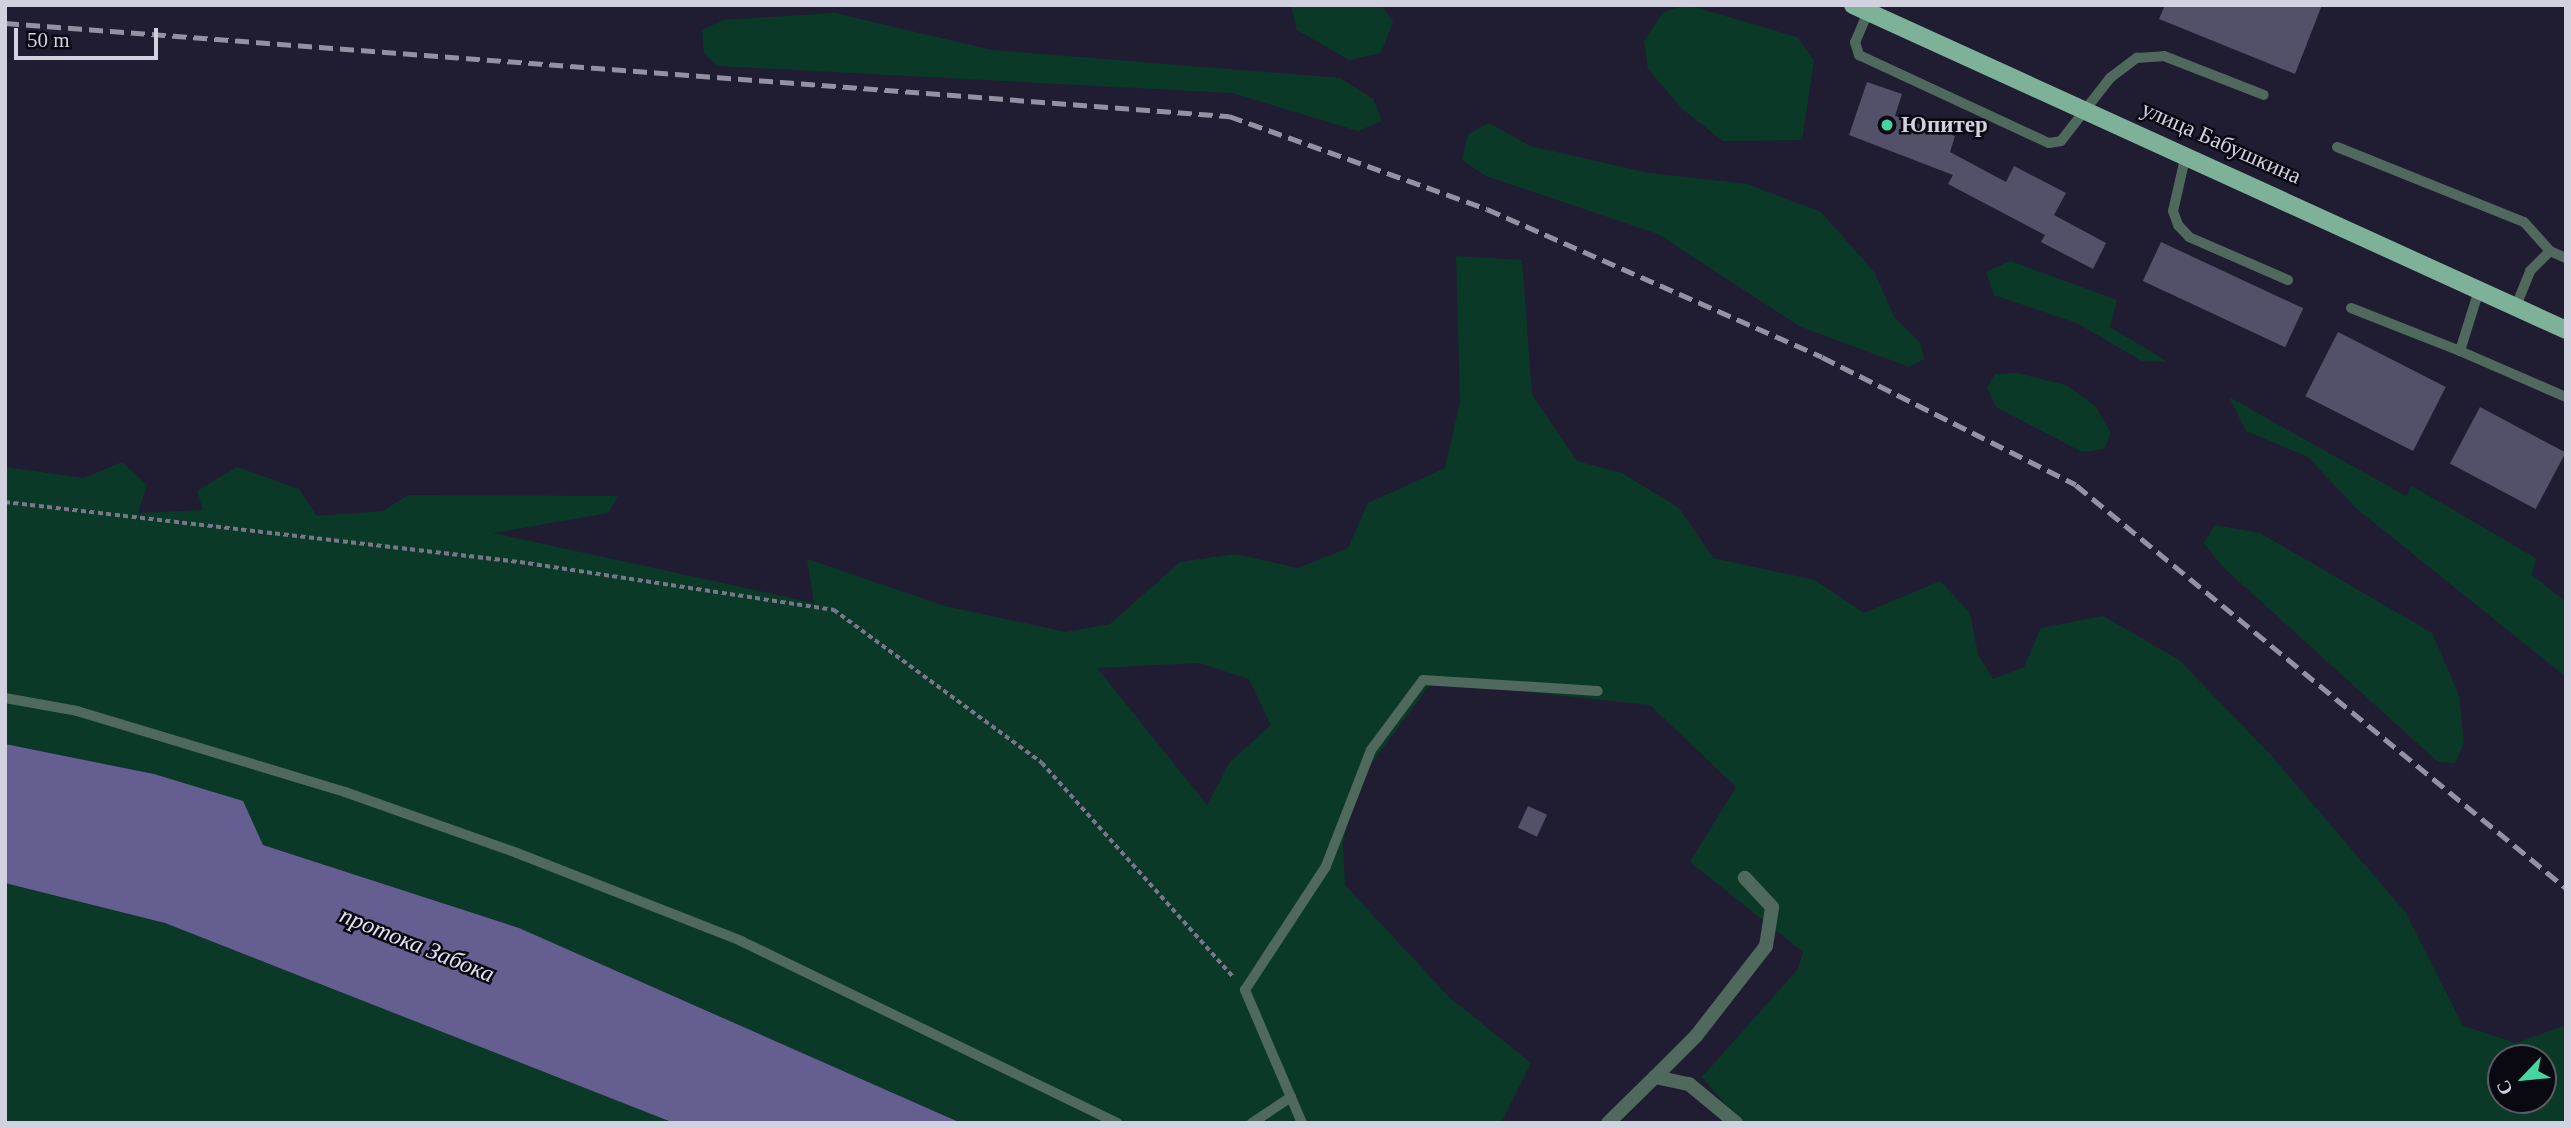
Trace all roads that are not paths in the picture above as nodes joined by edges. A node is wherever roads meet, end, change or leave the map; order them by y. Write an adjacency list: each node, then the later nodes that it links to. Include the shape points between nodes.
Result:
1 (1871, 10): 3 (main road, улица Бабушкина); 3 (lane, via 1855,42 1859,55 2049,143 2061,141)
2 (2264, 95): 3 (lane, via 2164,56 2137,58)
3 (2084, 108): 5 (main road, улица Бабушкина)
4 (2337, 147): 6 (lane, via 2525,222)
5 (2186, 153): 8 (lane, via 2173,211 2178,225 2189,237); 9 (main road, улица Бабушкина)
6 (2550, 251): 7 (lane); 10 (lane, via 2530,271)
7 (2566, 258)
8 (2288, 280)
9 (2479, 290): 10 (main road, улица Бабушкина); 13 (lane)
10 (2516, 306): 12 (main road, улица Бабушкина)
11 (2351, 308): 13 (lane)
12 (2566, 330)
13 (2460, 351): 14 (lane)
14 (2566, 397)
15 (1598, 691): 19 (lane, via 1423,680 1371,750 1326,866 1245,990)
16 (5, 698): 20 (lane, via 77,711 320,784 517,853 741,941)
17 (1745, 878): 18 (street, via 1772,907 1766,946 1696,1037)
18 (1655, 1077): 23 (street); 24 (street, via 1689,1084)
19 (1291, 1097): 21 (lane); 22 (lane)
20 (1117, 1123)
21 (1252, 1123)
22 (1302, 1123)
23 (1608, 1123)
24 (1736, 1123)

